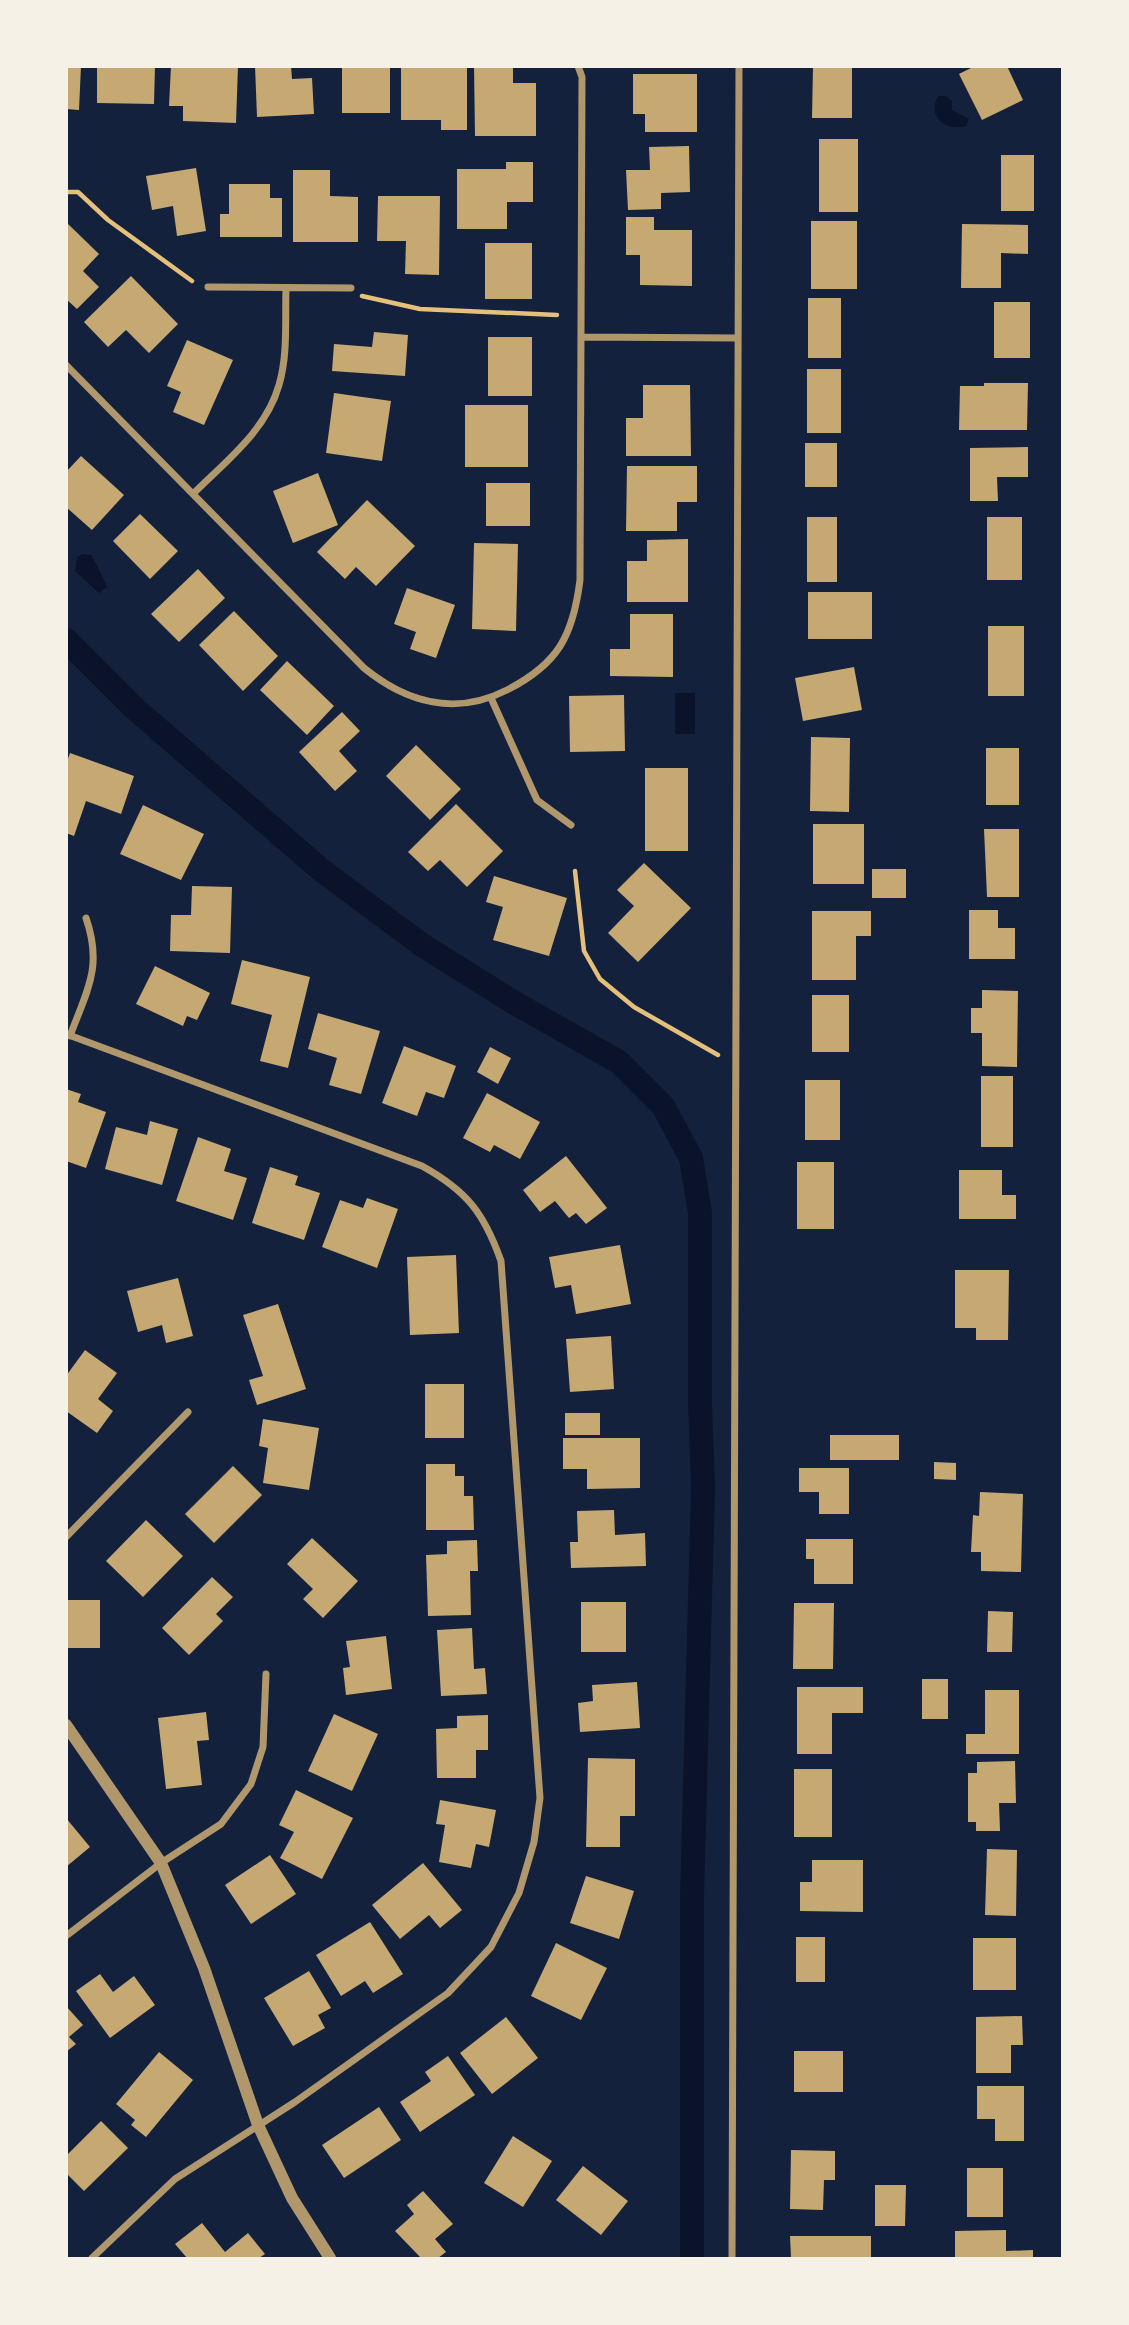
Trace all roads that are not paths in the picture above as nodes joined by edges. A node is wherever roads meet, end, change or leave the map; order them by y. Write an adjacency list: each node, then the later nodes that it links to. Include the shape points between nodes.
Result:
1 (578, 66): 6 (street, via 582,77)
2 (739, 66): 7 (street)
3 (208, 287): 4 (street)
4 (286, 288): 5 (street); 9 (street, via 284,356 271,408 256,431)
5 (351, 288)
6 (581, 337): 7 (street); 10 (street, via 577,607 554,656 536,675)
7 (738, 338): 23 (street)
8 (66, 365): 9 (street)
9 (193, 494): 10 (street, via 385,685 434,704 462,705)
10 (491, 698): 11 (street, via 537,800)
11 (571, 825)
12 (86, 918): 13 (street, via 94,943 94,972)
13 (68, 1035): 20 (street, via 422,1166 454,1184 478,1210 501,1261 540,1798 534,1842 519,1893 491,1947 448,1993)
14 (188, 1412): 15 (street)
15 (66, 1537)
16 (266, 1674): 18 (street, via 263,1747 251,1784 222,1824)
17 (66, 1725): 18 (street)
18 (161, 1863): 19 (street); 20 (street, via 204,1968)
19 (66, 1936)
20 (258, 2124): 21 (street, via 175,2179); 22 (street, via 292,2198)
21 (92, 2259)
22 (330, 2259)
23 (732, 2259)

